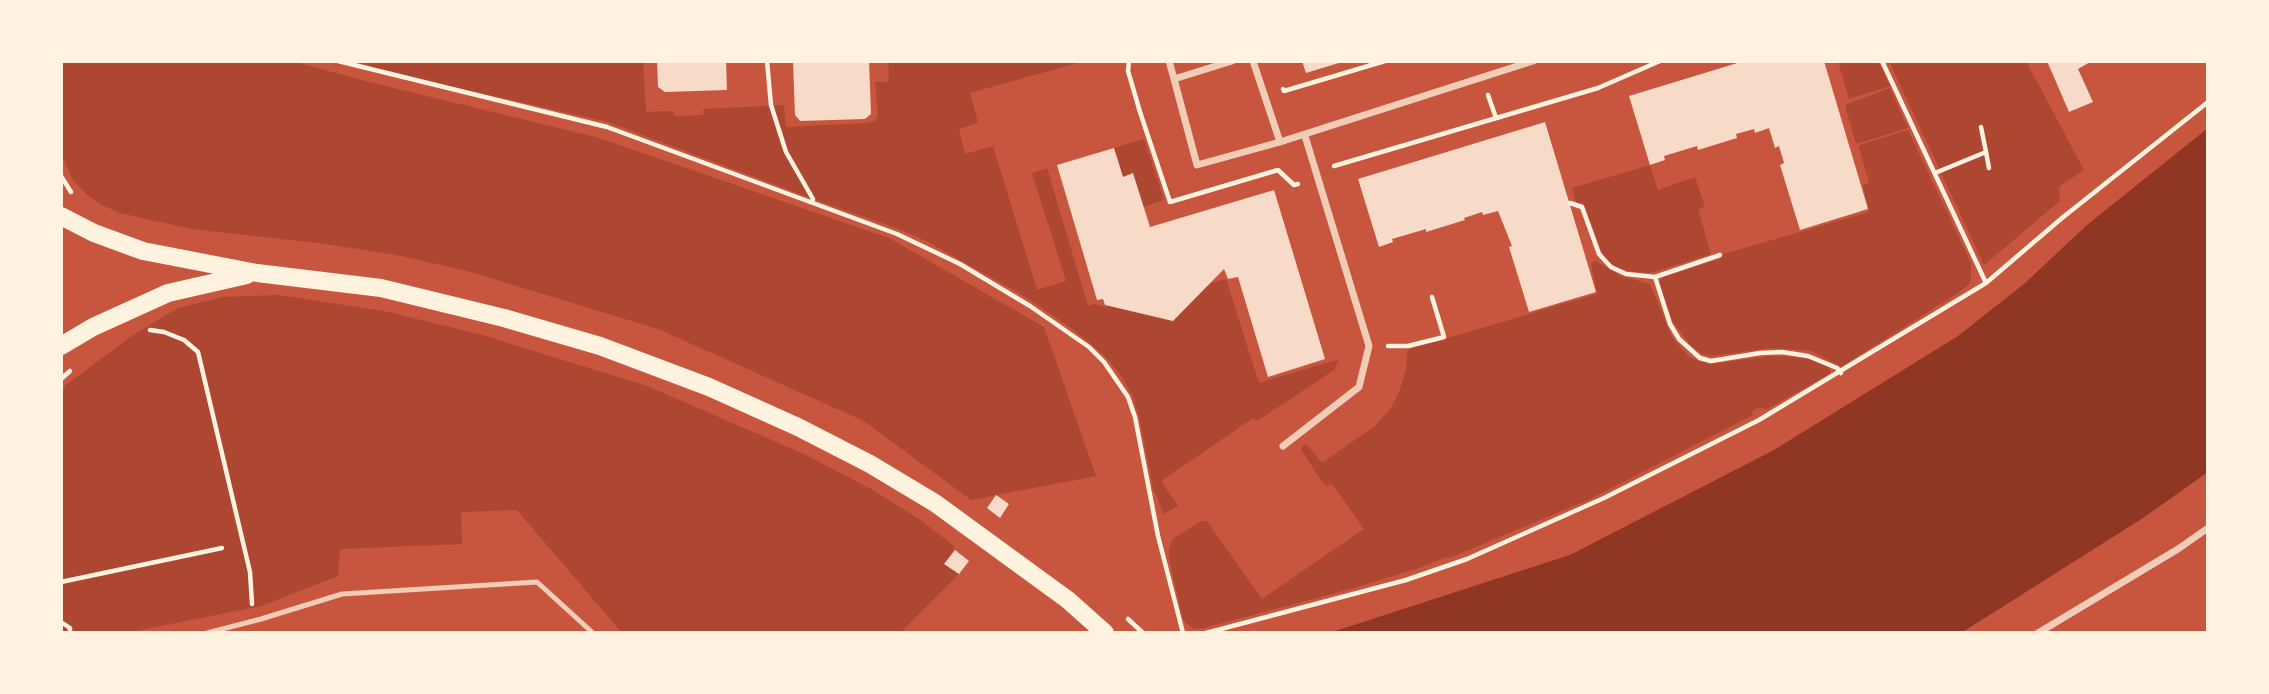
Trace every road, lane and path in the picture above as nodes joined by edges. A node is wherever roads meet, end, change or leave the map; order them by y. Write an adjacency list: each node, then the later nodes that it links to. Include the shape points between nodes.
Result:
1 (338, 61): 18 (path, via 607,127)
2 (767, 61): 18 (path, via 771,105 786,152)
3 (1168, 61): 9 (street)
4 (1232, 61): 9 (street)
5 (1253, 61): 14 (street)
6 (1385, 61): 10 (path, via 1284,91)
7 (1533, 61): 13 (street)
8 (1882, 61): 17 (path)
9 (1174, 79): 14 (street, via 1197,164)
10 (1280, 81)
11 (2208, 102): 24 (path)
12 (1981, 127): 15 (path)
13 (1305, 135): 14 (street); 28 (street)
14 (1280, 142)
15 (1986, 152): 16 (path); 17 (path)
16 (1989, 168)
17 (1935, 173): 24 (path)
18 (812, 202): 40 (path, via 897,233 960,264 1030,306 1104,362 1128,397 1135,417)
19 (1570, 203): 23 (path, via 1582,207 1599,254 1611,267 1626,274)
20 (61, 216): 22 (main road, via 143,251)
21 (1720, 255): 23 (path)
22 (257, 273): 27 (main road, via 168,293); 39 (main road, via 381,288 492,315 600,346 709,387 798,427 935,503 1068,600)
23 (1655, 277): 29 (path, via 1670,324 1700,358 1711,361 1782,352 1808,356)
24 (1986, 283): 29 (path)
25 (1432, 297): 28 (path, via 1444,337 1408,346)
26 (164, 332): 34 (path, via 198,352 250,572)
27 (61, 346)
28 (1369, 346): 30 (street, via 1359,387)
29 (1840, 373): 41 (path, via 1759,420 1616,492 1467,559 1406,580)
30 (1283, 446)
31 (2208, 528): 42 (street)
32 (222, 548): 33 (path)
33 (61, 582)
34 (255, 619): 37 (lane); 38 (lane, via 342,594 537,582)
35 (61, 622): 36 (path)
36 (70, 633)
37 (207, 633)
38 (593, 633)
39 (1105, 633)
40 (1183, 633)
41 (1206, 633)
42 (2038, 633)

